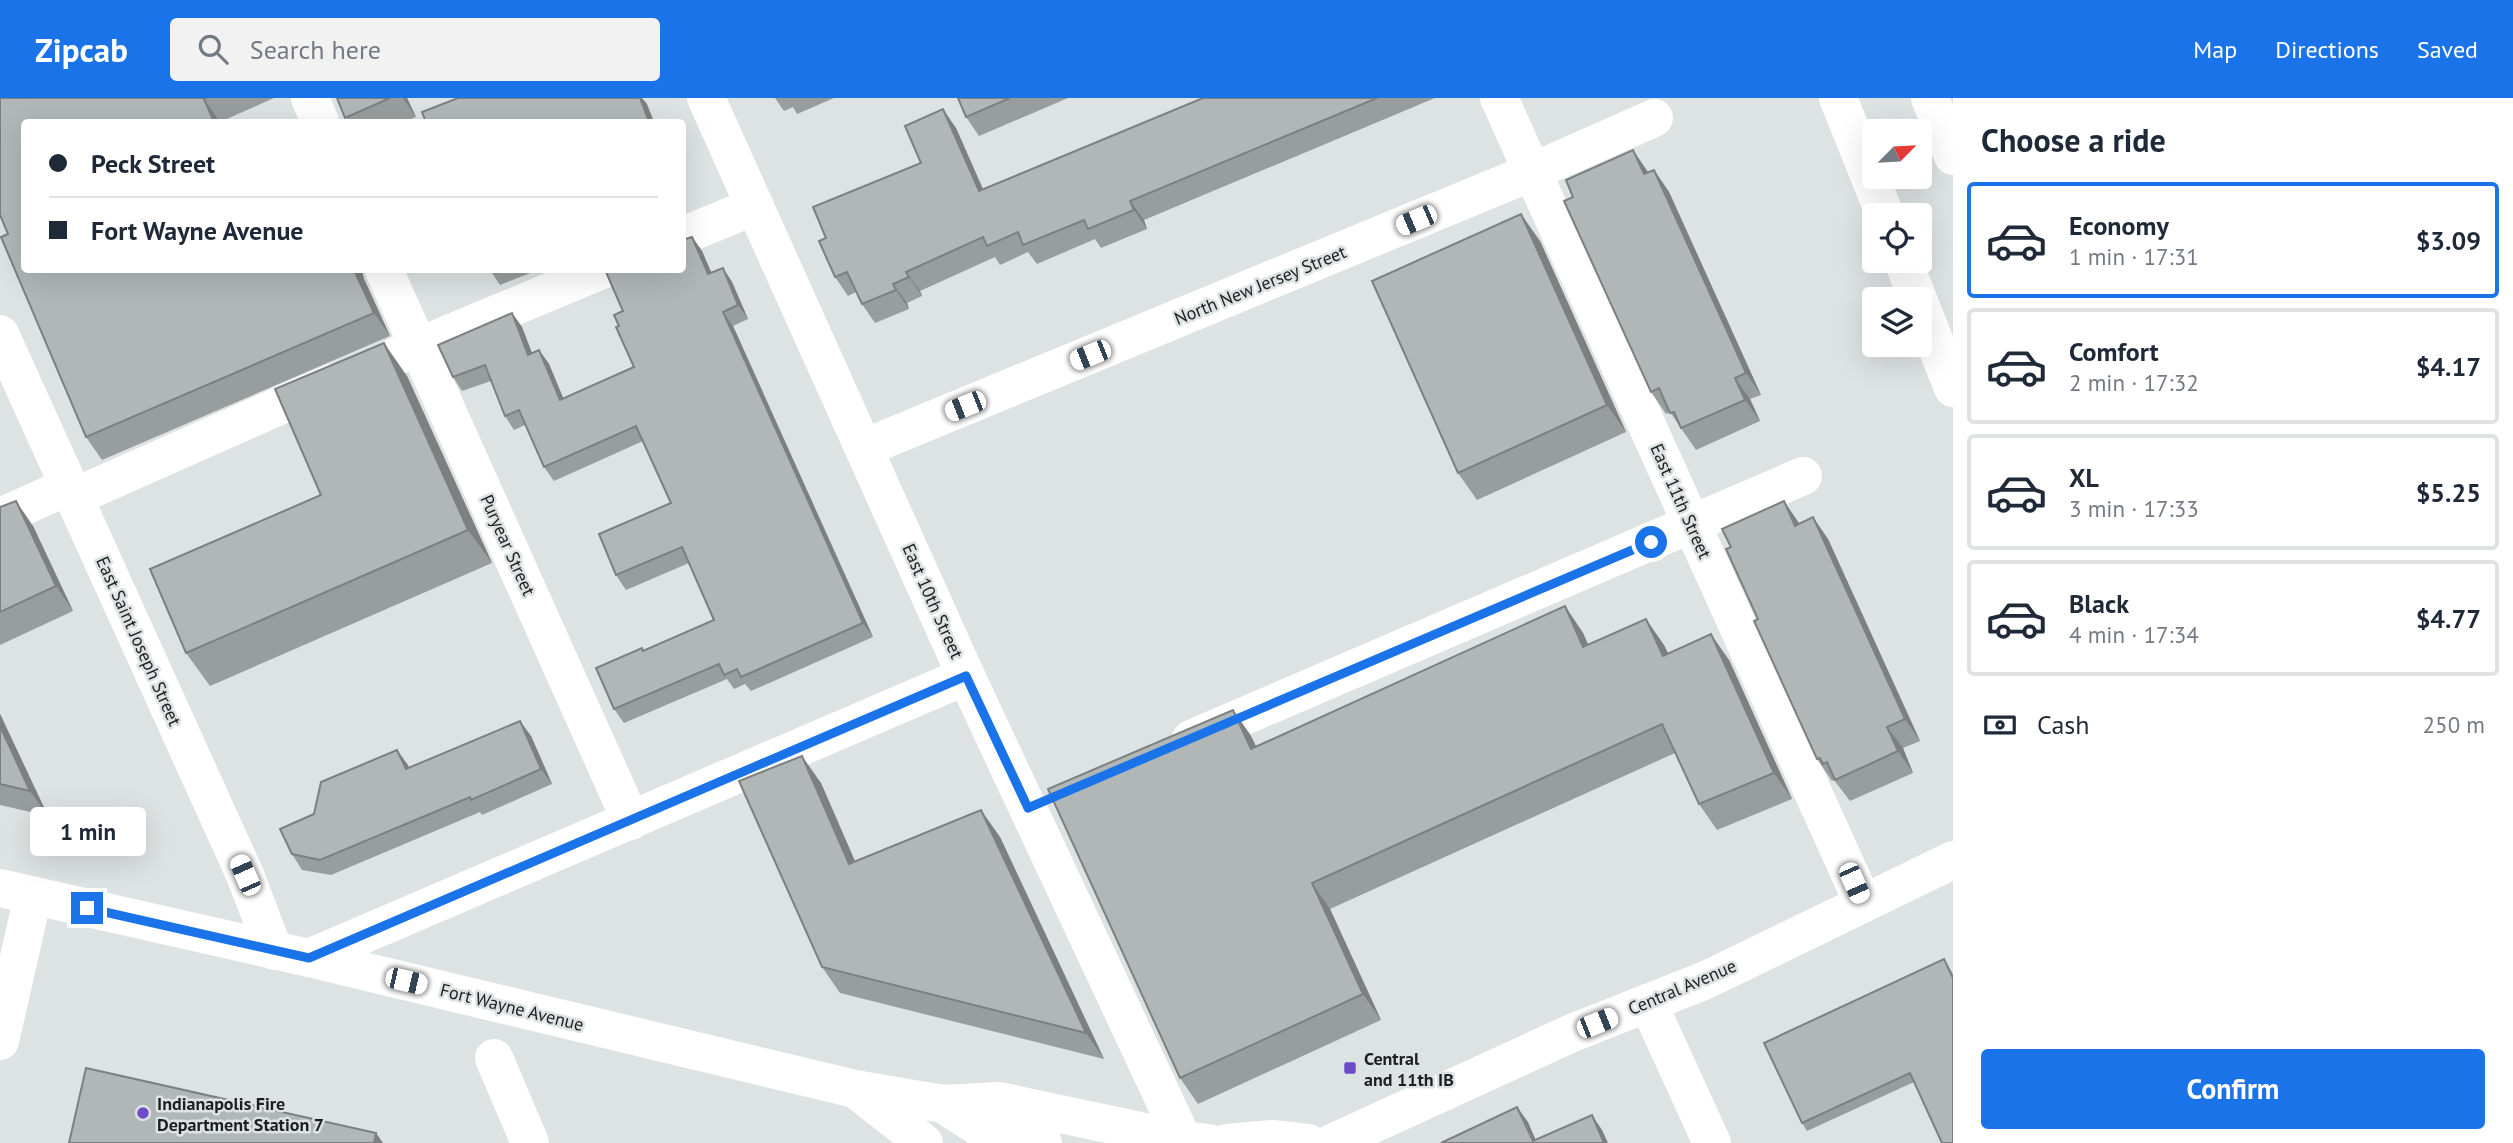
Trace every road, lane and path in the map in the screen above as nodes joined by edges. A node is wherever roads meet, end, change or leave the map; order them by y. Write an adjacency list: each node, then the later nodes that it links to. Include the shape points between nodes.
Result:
1 (310, 98): 7 (main road)
2 (706, 98): 11 (main road, East 10th Street)
3 (1499, 98): 9 (main road, East 11th Street)
4 (1838, 98): 10 (main road)
5 (1930, 98): 8 (main road)
6 (1654, 118): 9 (main road, North New Jersey Street)
7 (319, 119)
8 (1953, 156)
9 (1532, 172): 19 (main road, North New Jersey Street); 23 (main road, East 11th Street)
10 (1880, 203)
11 (755, 206): 12 (main road); 19 (main road, East 10th Street)
12 (686, 234)
13 (385, 273): 17 (main road, Puryear Street)
14 (595, 273): 17 (main road)
15 (0, 334): 21 (main road, East Saint Joseph Street)
16 (1932, 334): 18 (main road)
17 (418, 346): 21 (main road); 28 (main road, Puryear Street)
18 (1953, 388)
19 (864, 448): 24 (main road, East 10th Street)
20 (1803, 476): 23 (main road)
21 (71, 492): 22 (main road); 32 (main road, East Saint Joseph Street, via 245,875)
22 (0, 517)
23 (1692, 525): 25 (main road); 31 (main road, East 11th Street)
24 (966, 676): 27 (main road, East 10th Street); 28 (main road)
25 (1162, 751)
26 (1063, 794): 27 (main road)
27 (1028, 808): 38 (main road, East 10th Street)
28 (631, 821): 32 (main road)
29 (1953, 860): 31 (main road, Central Avenue)
30 (17, 892): 32 (main road, Fort Wayne Avenue); 34 (main road)
31 (1863, 903): 33 (main road, Central Avenue, via 1706,980)
32 (291, 954): 36 (main road, Fort Wayne Avenue)
33 (1648, 1003): 44 (main road, Central Avenue); 45 (main road)
34 (0, 1041)
35 (494, 1058): 39 (main road)
36 (855, 1089): 37 (main road, Fort Wayne Avenue); 40 (main road)
37 (943, 1104): 38 (main road, Fort Wayne Avenue, via 999,1101); 41 (main road, Fort Wayne Avenue, via 982,1129)
38 (1196, 1142)
39 (530, 1143)
40 (924, 1143)
41 (1043, 1143)
42 (1227, 1143): 43 (main road, via 1272,1139)
43 (1308, 1143)
44 (1332, 1143)
45 (1712, 1143)

